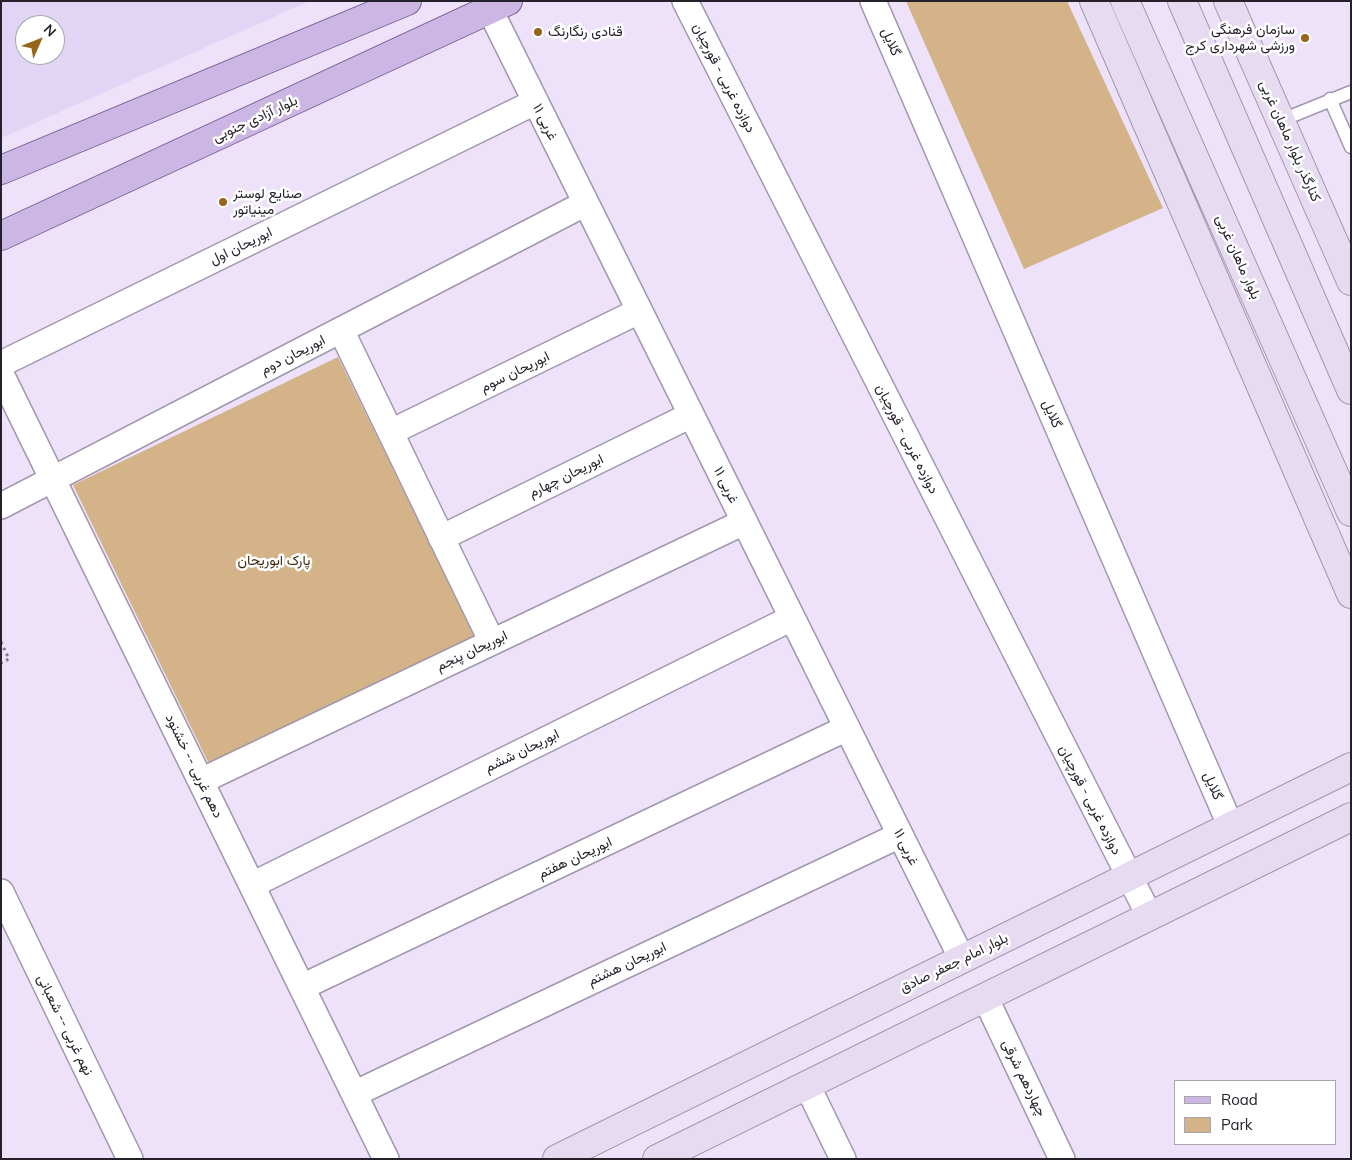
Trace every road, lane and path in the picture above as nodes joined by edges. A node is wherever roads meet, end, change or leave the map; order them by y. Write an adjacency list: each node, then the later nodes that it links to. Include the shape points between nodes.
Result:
1 (407, 1): 14 (main road)
2 (685, 1): 41 (street, دوازده غربی - قورچیان)
3 (873, 1): 39 (street, گلایل)
4 (1094, 1): 30 (main road)
5 (1125, 1): 27 (main road, بلوار ماهان غربی)
6 (1182, 1): 22 (main road)
7 (1228, 1): 12 (main road, کنارگذر بلوار ماهان غربی)
8 (499, 6): 11 (street, ۱۱ غربی); 16 (main road, بلوار آزادی جنوبی)
9 (1351, 92): 10 (lane)
10 (1330, 99): 12 (lane); 13 (lane)
11 (535, 102): 15 (street, ۱۱ غربی); 20 (street, ابوریحان اول)
12 (1282, 120): 17 (main road, کنارگذر بلوار ماهان غربی)
13 (1351, 147)
14 (1, 170)
15 (586, 204): 18 (street, ۱۱ غربی); 19 (street, ابوریحان دوم)
16 (1, 236)
17 (1351, 280)
18 (639, 311): 23 (street, ۱۱ غربی); 24 (street, ابوریحان سوم)
19 (342, 330): 24 (street); 25 (street, ابوریحان دوم)
20 (1, 364)
21 (1, 374): 25 (street, دهم غربی -- خشنود)
22 (1351, 390)
23 (691, 415): 28 (street, ۱۱ غربی); 29 (street, ابوریحان چهارم)
24 (391, 432): 29 (street)
25 (53, 479): 26 (street, ابوریحان دوم); 37 (street, دهم غربی -- خشنود)
26 (1, 506)
27 (1351, 512)
28 (744, 522): 31 (street, ۱۱ غربی); 33 (street, ابوریحان پنجم)
29 (442, 538): 33 (street)
30 (1351, 594)
31 (792, 618): 35 (street, ۱۱ غربی); 42 (street, ابوریحان ششم)
32 (1, 642): 34 (path, via 9,659)
33 (492, 642): 37 (street, ابوریحان پنجم)
34 (1, 663)
35 (847, 728): 40 (street, ۱۱ غربی); 46 (street, ابوریحان هفتم)
36 (1351, 767): 39 (main road, بلوار امام جعفر صادق)
37 (201, 781): 42 (street, دهم غربی -- خشنود)
38 (1351, 817): 44 (main road)
39 (1230, 827): 41 (main road, بلوار امام جعفر صادق)
40 (900, 835): 45 (street, ۱۱ غربی); 49 (street, ابوریحان هشتم)
41 (1129, 877): 44 (street, دوازده غربی - قورچیان); 45 (main road, بلوار امام جعفر صادق)
42 (252, 884): 46 (street, دهم غربی -- خشنود)
43 (1, 892): 50 (street, نهم غربی -- شعبانی)
44 (1149, 915): 47 (main road)
45 (962, 959): 52 (main road, بلوار امام جعفر صادق)
46 (302, 987): 49 (street, دهم غربی -- خشنود)
47 (985, 997): 48 (main road); 55 (street, چهاردهم شرقی)
48 (808, 1084): 53 (main road); 54 (street)
49 (354, 1094): 51 (street, دهم غربی -- خشنود)
50 (130, 1159)
51 (386, 1159)
52 (557, 1159)
53 (657, 1159)
54 (843, 1159)
55 (1062, 1159)

